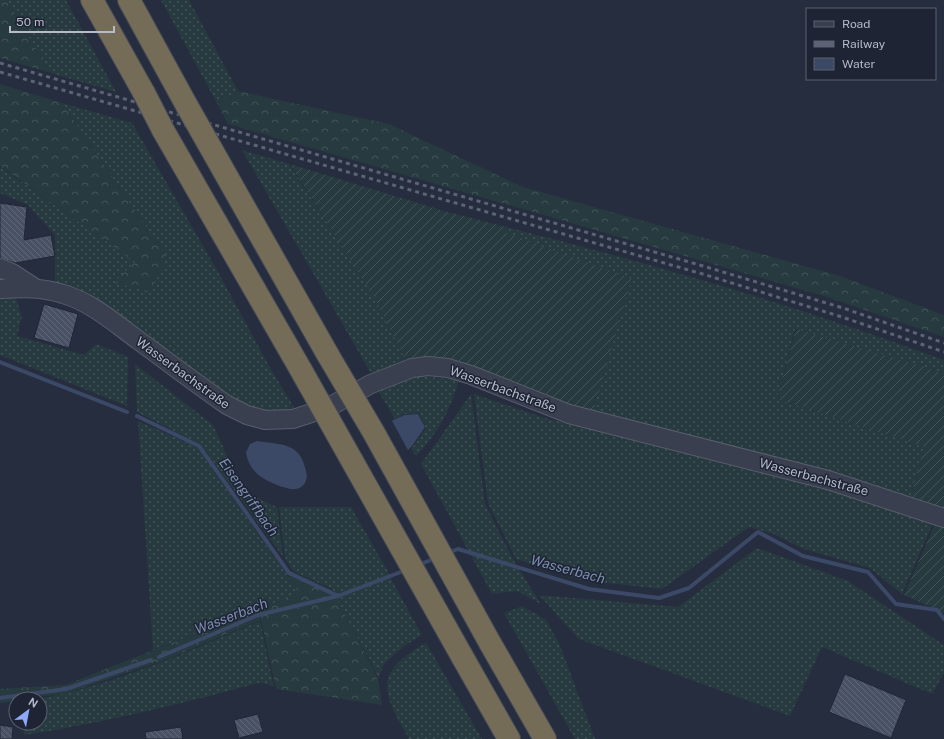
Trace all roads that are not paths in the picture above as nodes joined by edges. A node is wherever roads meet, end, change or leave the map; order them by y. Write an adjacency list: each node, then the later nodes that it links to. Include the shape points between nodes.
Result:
1 (92, 0): 7 (highway, bridge, via 163,130)
2 (129, 0): 8 (highway, bridge)
3 (0, 268): 4 (street)
4 (35, 288): 5 (street, Wasserbachstraße); 6 (street, Wasserbachstraße, via 64,294 85,303 227,405 265,420 293,419 327,408 371,384 412,368 448,368 569,414 828,480)
5 (0, 290)
6 (944, 518)
7 (509, 739)
8 (545, 739)

